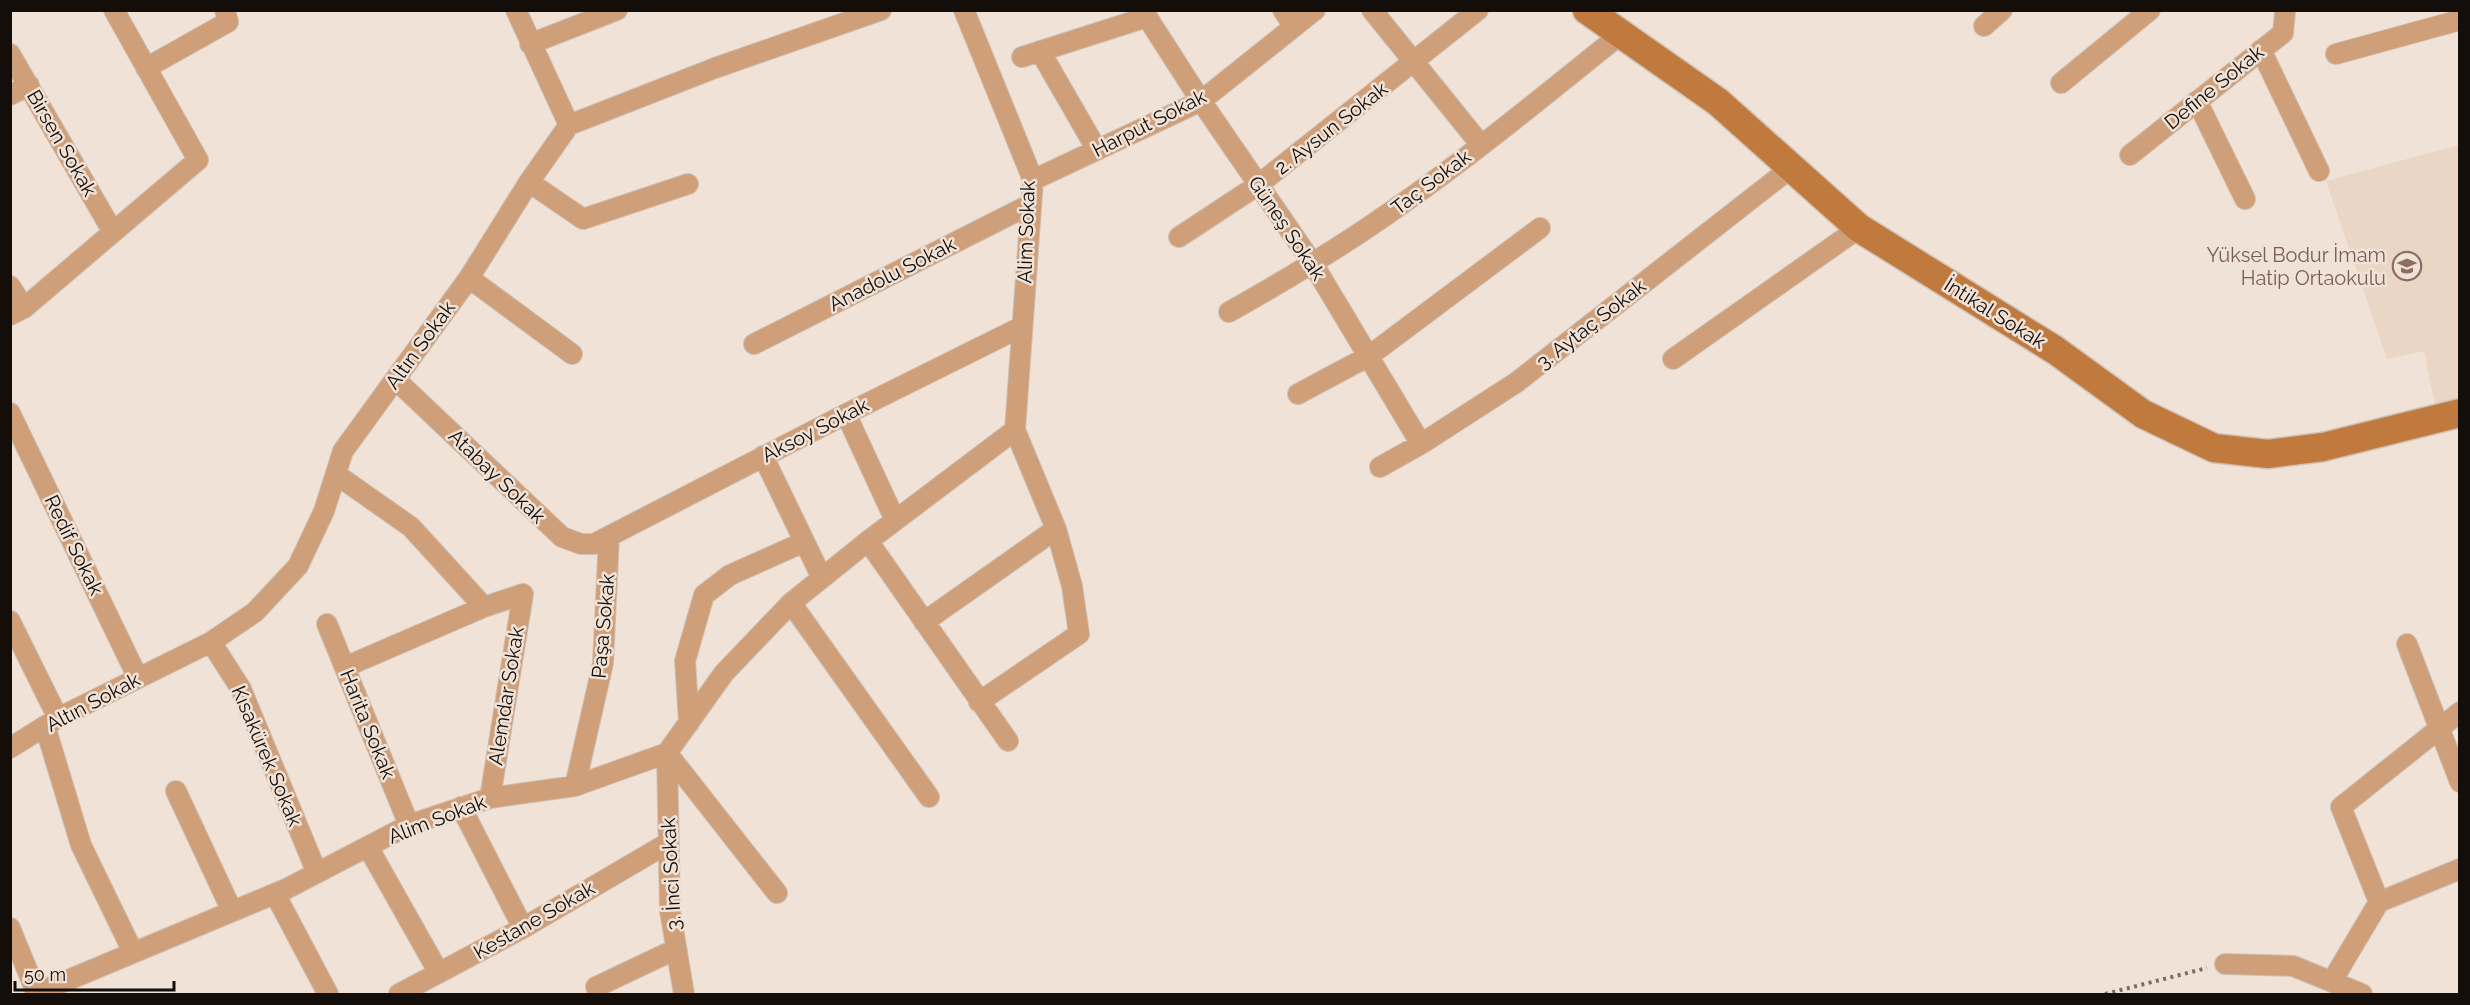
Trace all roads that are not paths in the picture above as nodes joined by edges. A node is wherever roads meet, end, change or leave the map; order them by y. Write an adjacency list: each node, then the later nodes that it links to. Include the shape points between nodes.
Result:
1 (114, 10): 24 (street)
2 (225, 10): 24 (street, via 228,22)
3 (516, 10): 19 (street)
4 (617, 10): 19 (street)
5 (881, 10): 30 (street)
6 (964, 10): 36 (street, Alim Sokak)
7 (1283, 10): 17 (street)
8 (1315, 10): 17 (street, Harput Sokak)
9 (1372, 10): 23 (street)
10 (1478, 10): 23 (street, 2. Aysun Sokak)
11 (2002, 10): 16 (street)
12 (2150, 10): 25 (street)
13 (1589, 11): 18 (street, İntikal Sokak)
14 (2286, 11): 20 (street, Define Sokak, via 2283,33)
15 (2460, 20): 22 (street)
16 (1984, 26)
17 (1294, 27): 28 (street, Harput Sokak)
18 (1621, 34): 31 (street, Taç Sokak); 34 (street, İntikal Sokak, via 1718,102)
19 (530, 44): 30 (street)
20 (2261, 50): 29 (street, Define Sokak); 35 (street)
21 (10, 54): 26 (street, Birsen Sokak)
22 (2336, 54)
23 (1414, 63): 31 (street); 39 (street, 2. Aysun Sokak)
24 (146, 68): 44 (street, via 198,160)
25 (2061, 83)
26 (29, 85): 27 (street); 44 (street, Birsen Sokak)
27 (10, 95)
28 (1201, 101): 32 (street, Harput Sokak); 32 (street, Güneş Sokak, via 1147,17 1031,54); 39 (street, Güneş Sokak)
29 (2197, 101): 33 (street, Define Sokak); 40 (street)
30 (569, 125): 37 (street, Altın Sokak)
31 (1481, 145): 46 (street, Taç Sokak)
32 (1097, 150): 36 (street, Harput Sokak)
33 (2130, 154)
34 (1792, 167): 43 (street, İntikal Sokak); 62 (street, 3. Aytaç Sokak, via 1517,382)
35 (2319, 171)
36 (1033, 180): 41 (street, Alim Sokak)
37 (529, 182): 38 (street, via 583,219); 47 (street, Altın Sokak)
38 (688, 184)
39 (1258, 185): 45 (street, 2. Aysun Sokak); 46 (street, Güneş Sokak)
40 (2245, 199)
41 (1031, 204): 51 (street, Alim Sokak); 52 (street, Anadolu Sokak)
42 (1540, 228): 54 (street)
43 (1859, 228): 55 (street); 59 (street, İntikal Sokak, via 2055,350 2143,414 2214,447 2268,454 2323,447)
44 (113, 232): 49 (street)
45 (1179, 237)
46 (1313, 264): 50 (street, Taç Sokak); 54 (street, Güneş Sokak)
47 (469, 278): 53 (street); 56 (street, Altın Sokak)
48 (10, 286): 49 (street)
49 (17, 311)
50 (1229, 312)
51 (1021, 327): 60 (street, Aksoy Sokak); 61 (street, Alim Sokak)
52 (754, 344)
53 (572, 354)
54 (1369, 356): 57 (street); 62 (street, Güneş Sokak)
55 (1673, 359)
56 (396, 380): 65 (street, Altın Sokak, via 343,451); 68 (street, Atabay Sokak, via 562,537 594,544)
57 (1298, 394)
58 (10, 413): 80 (street, Redif Sokak)
59 (2460, 413)
60 (846, 414): 63 (street, Aksoy Sokak); 66 (street)
61 (1015, 430): 66 (street); 67 (street, Alim Sokak)
62 (1421, 444): 64 (street, 3. Aytaç Sokak)
63 (763, 456): 68 (street, Aksoy Sokak); 70 (street)
64 (1380, 467)
65 (337, 475): 73 (street, via 411,527); 77 (street, Altın Sokak, via 298,566 255,612)
66 (896, 520): 69 (street)
67 (1056, 529): 75 (street); 81 (street, Alim Sokak, via 1072,586 1079,634)
68 (609, 536): 90 (street, Paşa Sokak, via 603,663)
69 (868, 541): 71 (street); 75 (street)
70 (804, 542): 71 (street); 84 (street, via 729,575 704,595 685,661)
71 (822, 578): 72 (street)
72 (791, 603): 84 (street, via 724,673); 92 (street)
73 (484, 607): 79 (street); 93 (street, Alemdar Sokak, via 523,594)
74 (10, 621): 83 (street)
75 (924, 622): 81 (street)
76 (327, 624): 79 (street, Harita Sokak)
77 (211, 642): 80 (street, Altın Sokak); 99 (street, Kısakürek Sokak, via 241,689)
78 (2407, 644): 85 (street)
79 (345, 667): 95 (street, Harita Sokak)
80 (138, 678): 83 (street, Altın Sokak)
81 (979, 702): 86 (street)
82 (2460, 712): 85 (street)
83 (51, 722): 87 (street, Altın Sokak); 107 (street, via 81,845)
84 (689, 723): 88 (street)
85 (2439, 729): 89 (street); 102 (street, via 2341,807)
86 (1008, 741)
87 (10, 748)
88 (667, 753): 90 (street, Alim Sokak); 96 (street, 3. İnci Sokak); 100 (street)
89 (2460, 782)
90 (575, 786): 93 (street, Alim Sokak)
91 (176, 791): 103 (street)
92 (928, 797)
93 (490, 798): 94 (street, Alim Sokak)
94 (461, 807): 95 (street, Alim Sokak); 105 (street)
95 (409, 825): 97 (street, Alim Sokak)
96 (668, 843): 105 (street, Kestane Sokak); 106 (street, 3. İnci Sokak, via 670,911)
97 (368, 847): 99 (street, Alim Sokak); 109 (street)
98 (2460, 869): 102 (street)
99 (317, 873): 101 (street, Alim Sokak)
100 (777, 893)
101 (275, 894): 103 (street, Alim Sokak); 113 (street)
102 (2379, 902): 110 (street)
103 (232, 912): 107 (street, Alim Sokak)
104 (10, 928): 112 (street)
105 (523, 928): 109 (street, Kestane Sokak)
106 (676, 949): 111 (street); 115 (street, 3. İnci Sokak)
107 (133, 952): 112 (street, Alim Sokak)
108 (2225, 964): 110 (street, via 2293,966)
109 (439, 973): 114 (street, Kestane Sokak)
110 (2332, 981): 116 (street)
111 (596, 987)
112 (37, 994)
113 (328, 994)
114 (399, 994)
115 (684, 994)
116 (2361, 994)

